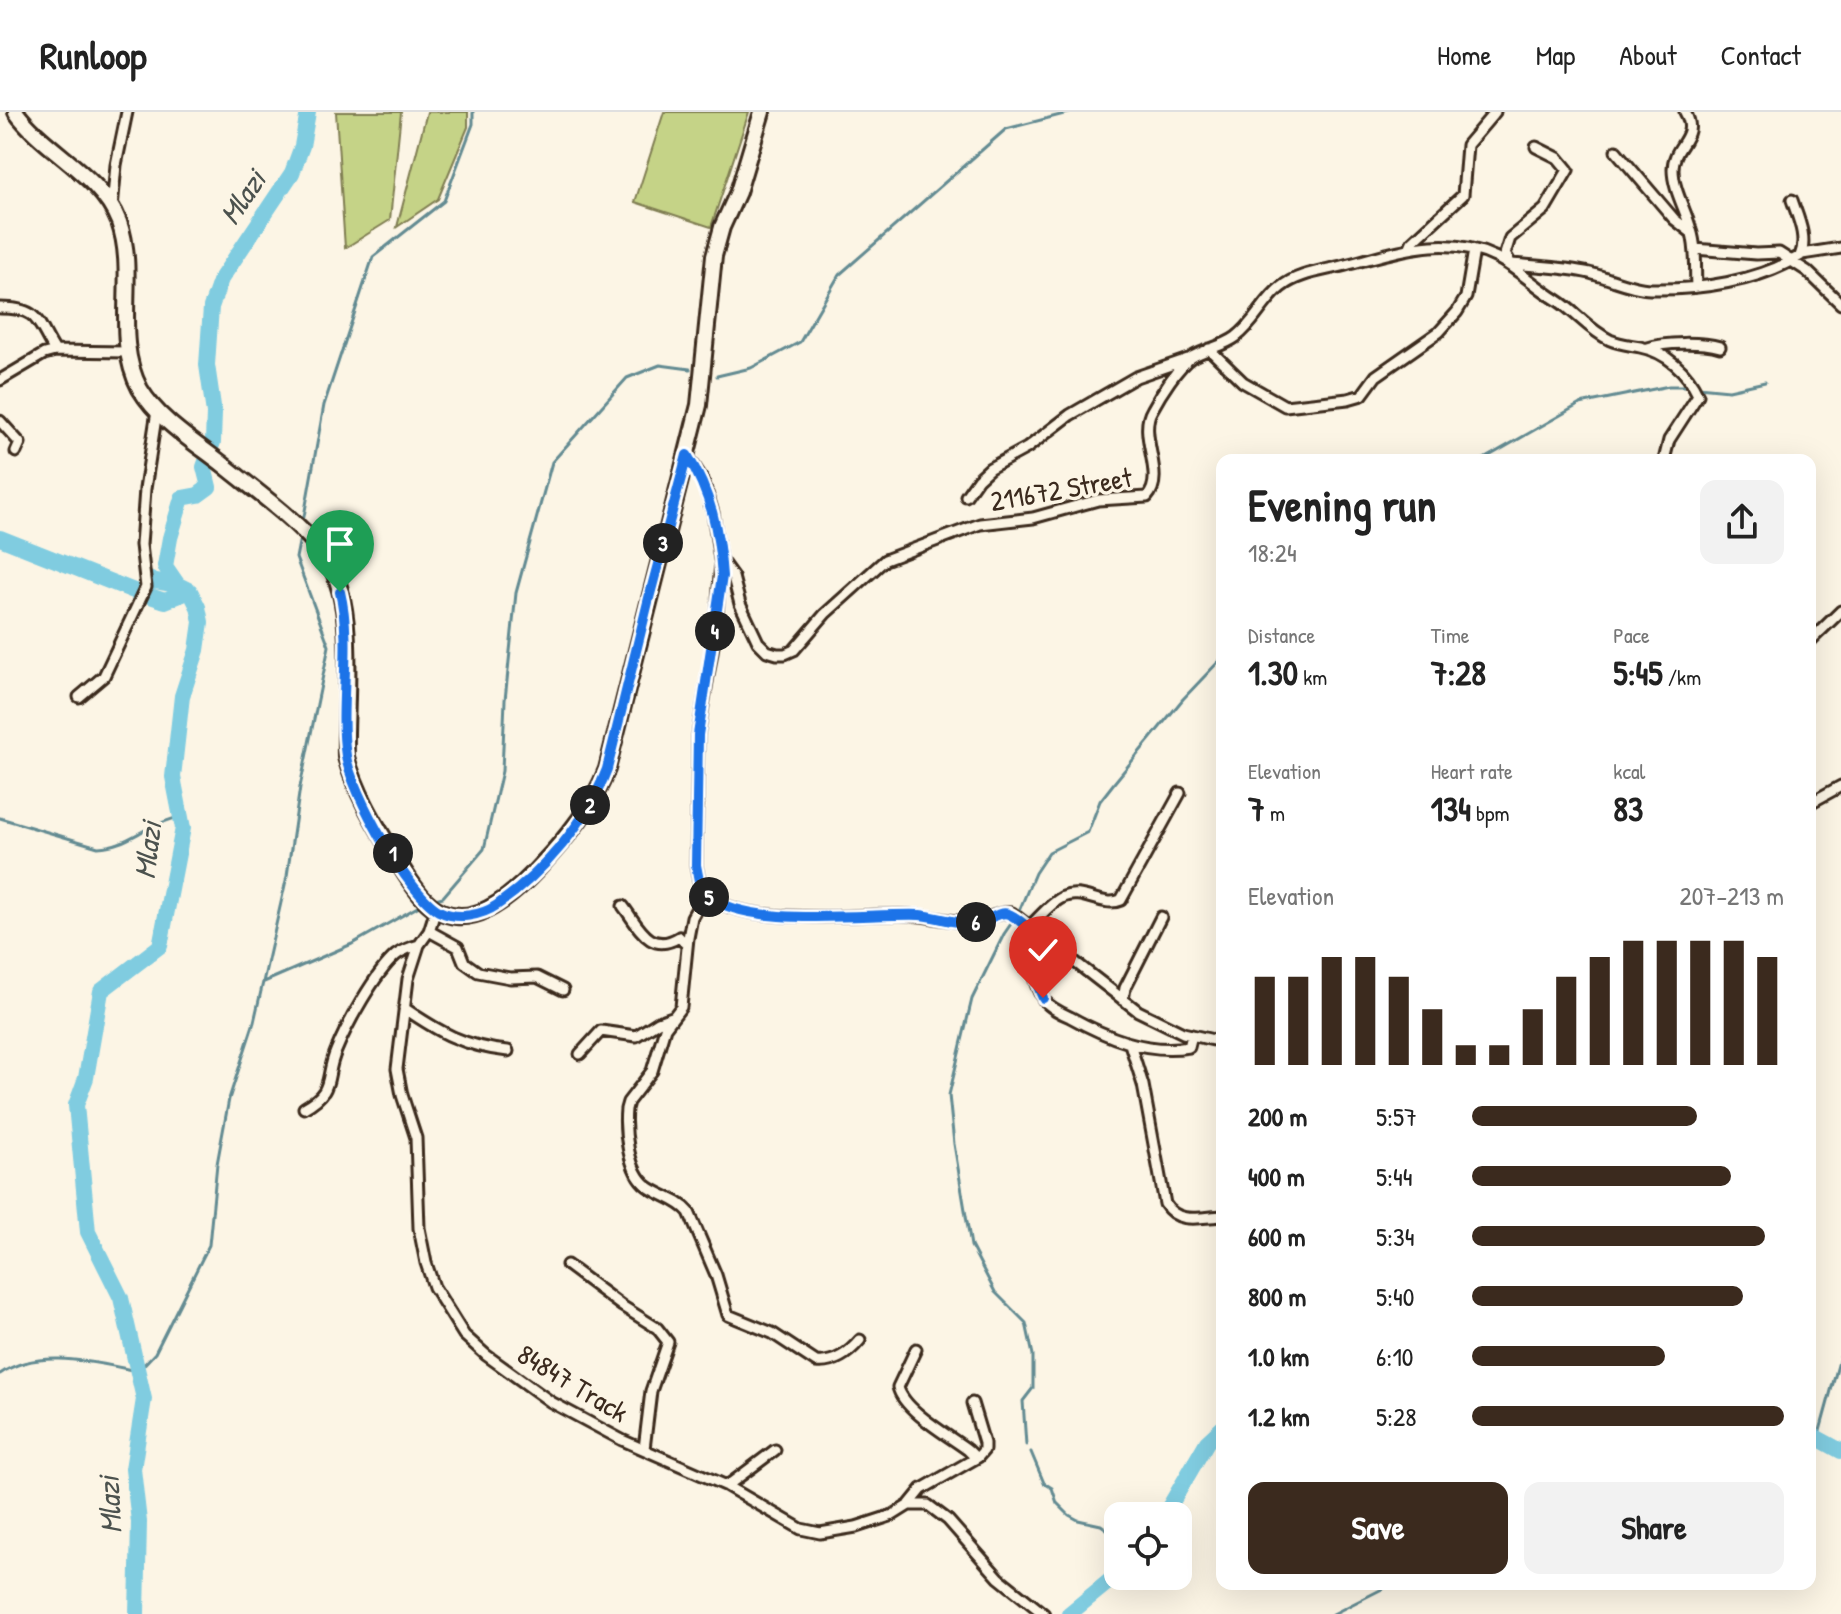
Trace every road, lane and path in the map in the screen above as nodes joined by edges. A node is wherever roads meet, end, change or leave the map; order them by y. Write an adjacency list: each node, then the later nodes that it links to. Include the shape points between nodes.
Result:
1 (16, 112): 9 (street)
2 (127, 112): 9 (street)
3 (762, 112): 32 (street, via 711,272 699,405)
4 (1495, 112): 12 (street, via 1467,145 1463,195)
5 (1685, 112): 10 (street, via 1691,130 1673,170)
6 (1536, 147): 17 (street, via 1568,170 1545,209 1510,238 1505,254)
7 (1616, 151): 10 (street)
8 (1792, 200): 15 (street, via 1803,234)
9 (112, 208): 25 (street, via 125,248)
10 (1692, 233): 13 (street)
11 (1841, 248): 15 (street)
12 (1409, 249): 14 (street, 211672 Street, via 1446,243); 23 (street, 211672 Street, via 1297,277 1281,286 1235,338)
13 (1695, 249): 16 (street, via 1779,253); 18 (street)
14 (1474, 250): 17 (street, 211672 Street); 23 (street, via 1466,297 1457,312 1439,332 1376,376 1362,395 1285,406 1243,382)
15 (1802, 254): 16 (street)
16 (1792, 261): 18 (street, via 1734,281); 19 (street)
17 (1510, 265): 18 (street, via 1585,272 1646,289); 22 (street, via 1607,339)
18 (1696, 287)
19 (1841, 304)
20 (0, 308): 24 (street, via 29,312)
21 (1720, 347): 22 (street, via 1704,343)
22 (1648, 348): 31 (street, via 1678,367 1698,395)
23 (1209, 349): 26 (street, 211672 Street)
24 (55, 351): 25 (street); 27 (street)
25 (128, 352): 28 (street, via 139,387)
26 (1190, 358): 33 (street, via 1136,377 1070,415 990,468); 34 (street, 211672 Street, via 1149,414 1155,473 1147,497 1098,500 1033,518 980,524 885,560 785,654 767,651 758,642)
27 (0, 380)
28 (157, 411): 37 (street, via 141,545 146,587 104,676); 43 (street, via 321,550 345,610 346,757 352,779 407,878)
29 (0, 421): 30 (street, via 20,443)
30 (16, 452)
31 (1666, 454)
32 (687, 455): 34 (street, via 703,480); 43 (street, via 599,791 564,841 508,897 479,914 448,915)
33 (966, 496)
34 (720, 555): 41 (street, via 720,596 698,735 696,865)
35 (1841, 611): 36 (street)
36 (1816, 635)
37 (79, 697)
38 (1841, 786): 40 (street)
39 (1180, 793): 45 (street, via 1121,900 1068,895)
40 (1816, 800)
41 (709, 898): 45 (street, via 730,908 789,915 913,915 974,923 1007,912); 48 (street, via 692,917)
42 (623, 906): 48 (street, via 653,942 661,945 679,937)
43 (436, 909): 46 (street, 84847 Track)
44 (1161, 917): 50 (street)
45 (1028, 928): 50 (street); 55 (street, via 1034,976 1047,1004)
46 (429, 931): 47 (street, 84847 Track); 49 (street, via 458,947 464,962 478,972 537,977)
47 (419, 945): 51 (street, 84847 Track); 58 (street, via 393,958 370,990 334,1055 327,1089)
48 (687, 945): 52 (street, via 681,1007)
49 (563, 990)
50 (1123, 1000): 53 (street, via 1151,1019)
51 (404, 1008): 56 (street, via 448,1036 478,1048); 64 (street, 84847 Track, via 397,1069 418,1150 419,1228 434,1287 448,1313 486,1355 551,1402)
52 (673, 1017): 57 (street, via 636,1036 601,1031); 61 (street, via 652,1071 628,1102 625,1117 640,1179 683,1205 692,1217 728,1315 772,1333 816,1362 840,1357)
53 (1192, 1035): 54 (street); 55 (street, via 1191,1046 1185,1048)
54 (1216, 1041)
55 (1130, 1044): 59 (street, via 1167,1209 1182,1218)
56 (508, 1051)
57 (580, 1054)
58 (304, 1108)
59 (1216, 1216)
60 (567, 1265): 64 (street, via 657,1328 668,1342 651,1391)
61 (860, 1340)
62 (916, 1349): 66 (street, via 900,1393)
63 (972, 1403): 66 (street, via 985,1447)
64 (644, 1449): 67 (street, 84847 Track)
65 (775, 1450): 67 (street)
66 (973, 1459): 68 (street, 84847 Track, via 922,1489)
67 (727, 1486): 68 (street, 84847 Track, via 801,1529 820,1533 886,1518)
68 (909, 1505): 69 (street, via 936,1509 999,1578)
69 (1040, 1610)

